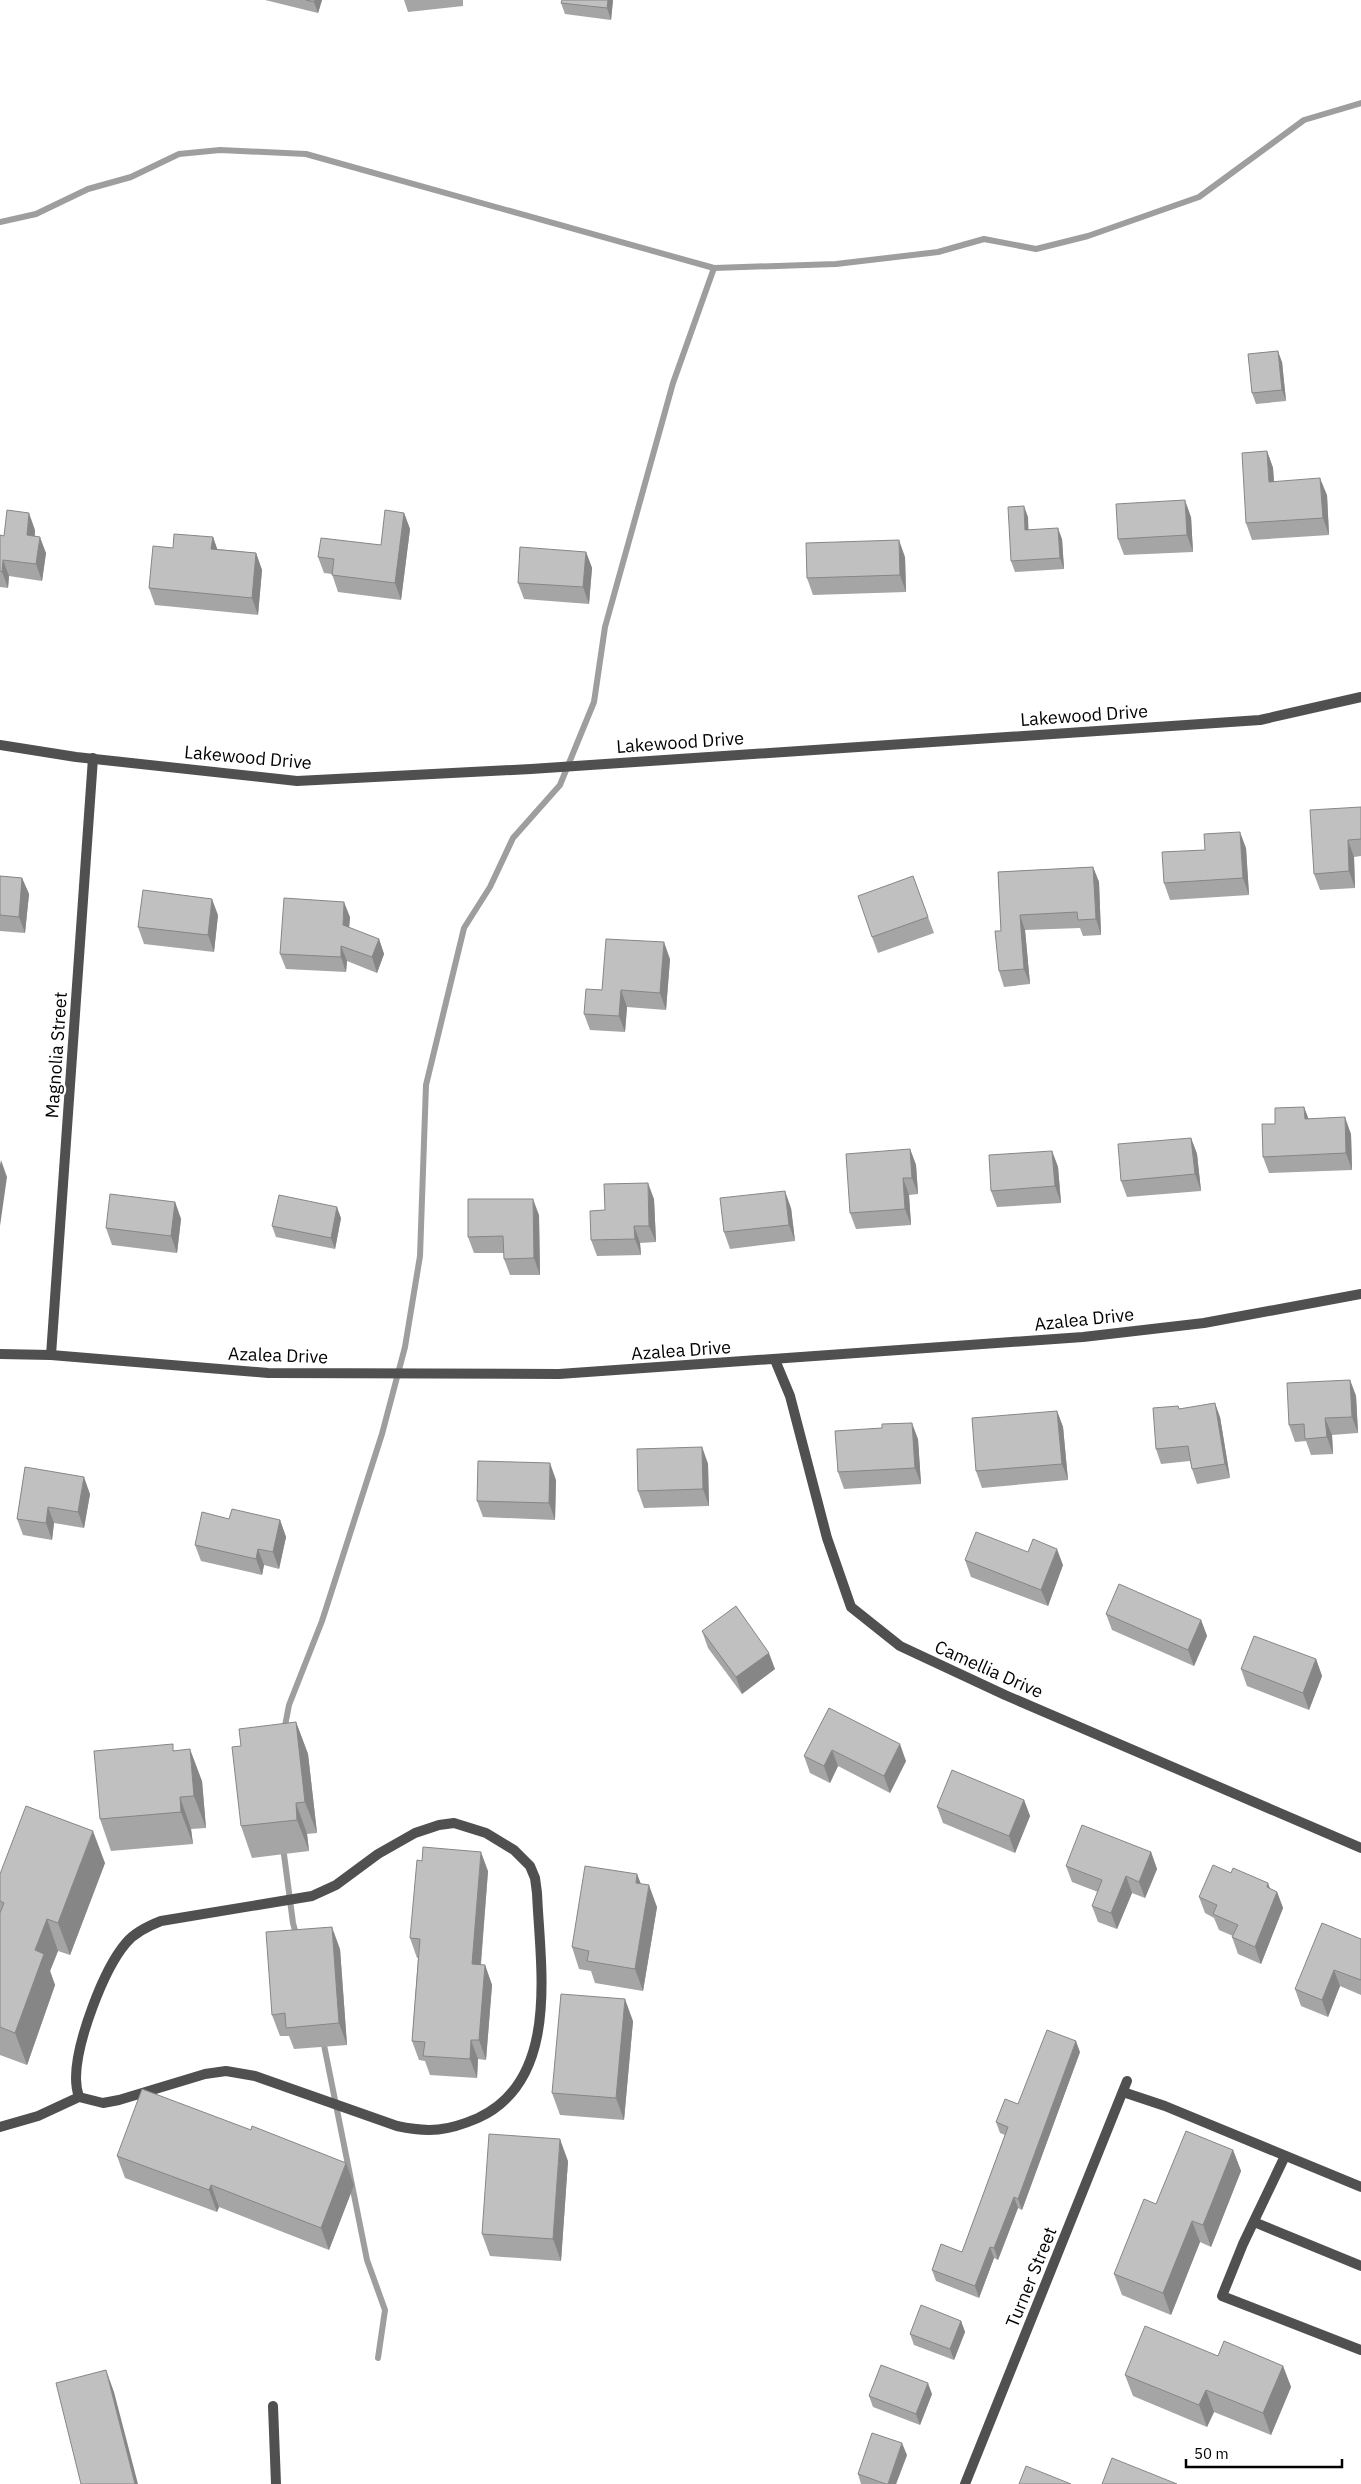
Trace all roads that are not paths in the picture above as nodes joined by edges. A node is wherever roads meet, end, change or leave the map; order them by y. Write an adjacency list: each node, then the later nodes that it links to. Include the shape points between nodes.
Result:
1 (1361, 697): 3 (street, Lakewood Drive, via 1260,720 298,781)
2 (0, 745): 3 (street, Lakewood Drive)
3 (93, 758): 6 (street, Magnolia Street)
4 (1361, 1294): 7 (street, Azalea Drive, via 1204,1323 1083,1337)
5 (0, 1354): 6 (street, Azalea Drive)
6 (51, 1354): 7 (street, Azalea Drive, via 277,1373 559,1374)
7 (775, 1360): 8 (street, Camellia Drive, via 790,1396 827,1538 851,1607 900,1646 1005,1695)
8 (1361, 1848)
9 (1127, 2081): 10 (street, Turner Street)
10 (1123, 2092): 13 (street); 20 (street, Turner Street)
11 (78, 2097): 11 (street, via 103,2103 226,2071 255,2076 420,2132 439,2131 483,2115 500,2104 522,2080 538,2035 541,1991 538,1893 530,1866 514,1850 486,1833 454,1823 439,1825 415,1833 378,1854 336,1885 312,1896 161,1921 143,1928 126,1943 100,1990 77,2064); 12 (street, via 38,2116)
12 (0, 2128)
13 (1285, 2156): 14 (street); 15 (street)
14 (1361, 2187)
15 (1254, 2222): 16 (street); 17 (street, via 1222,2296)
16 (1361, 2266)
17 (1361, 2350)
18 (273, 2406): 19 (street)
19 (276, 2484)
20 (965, 2484)

